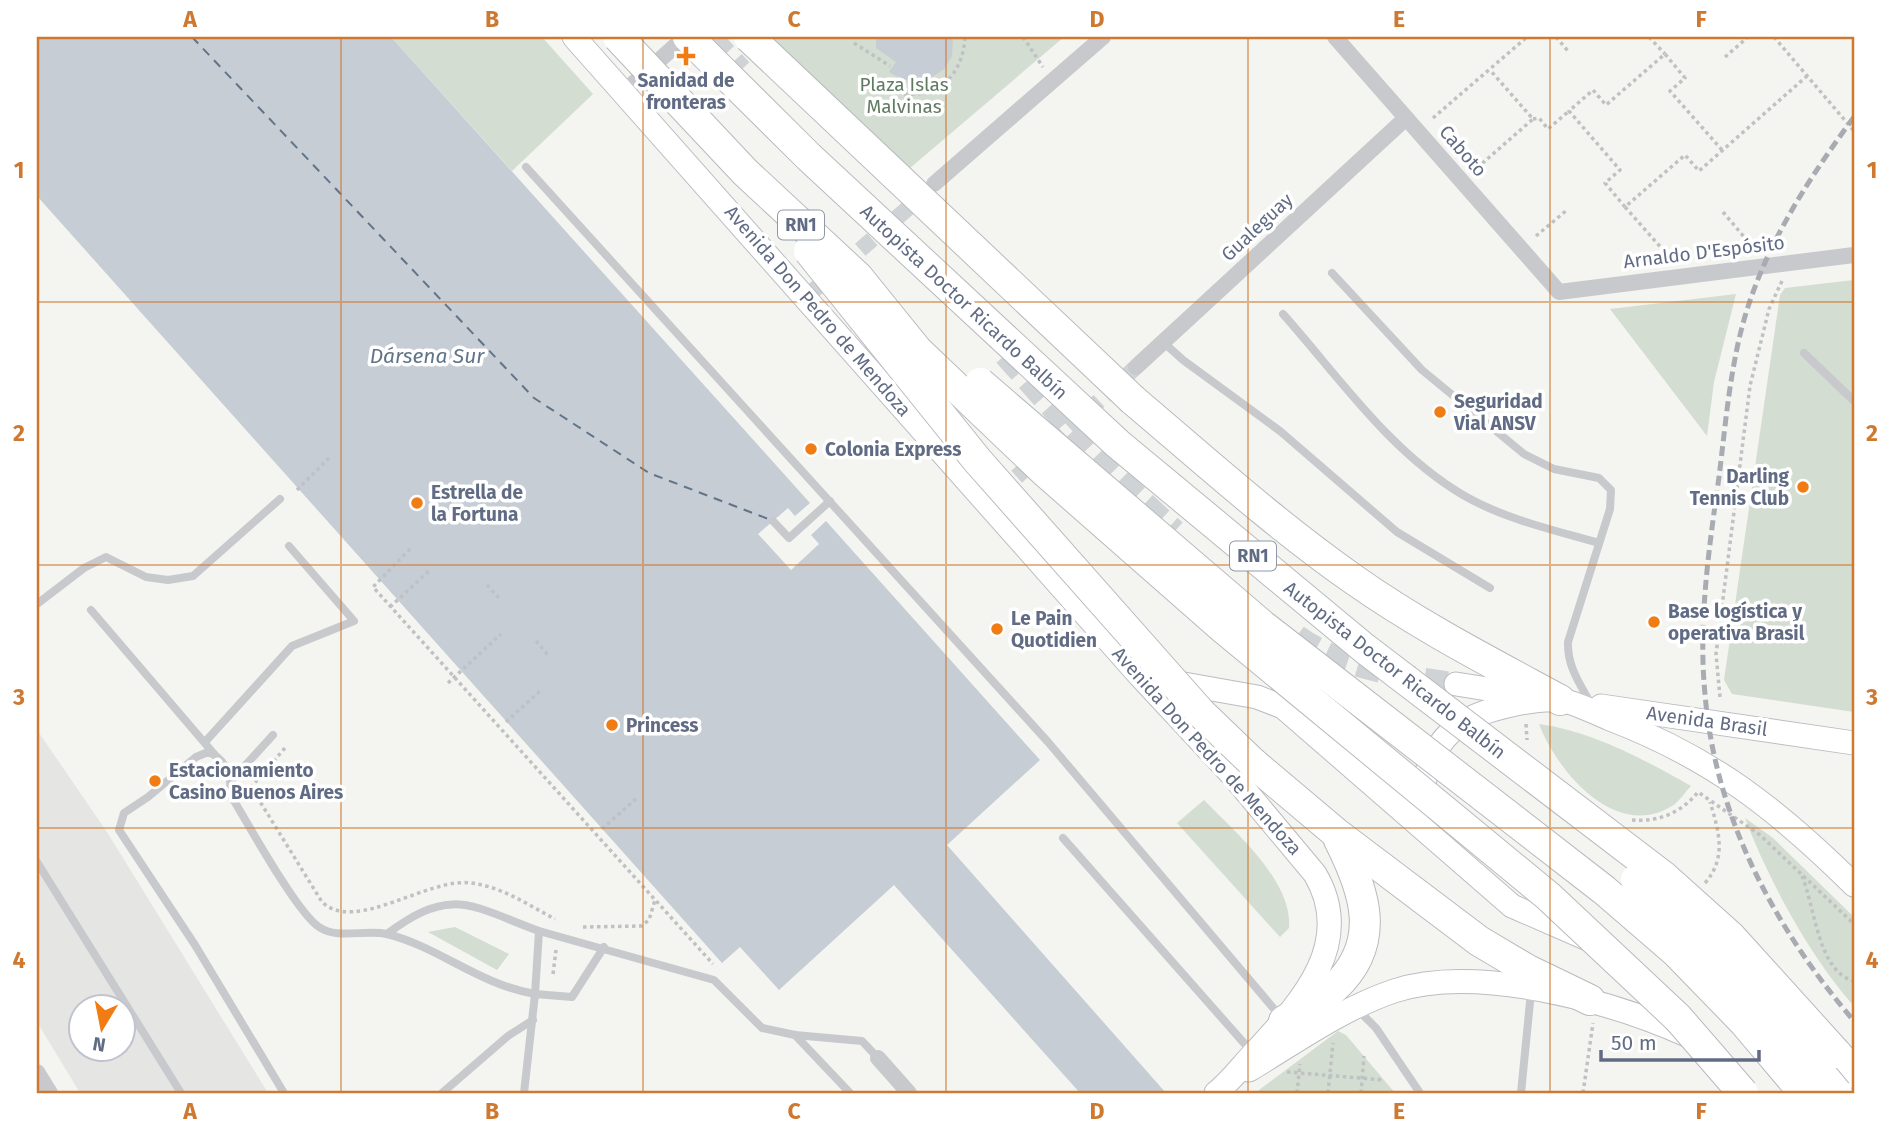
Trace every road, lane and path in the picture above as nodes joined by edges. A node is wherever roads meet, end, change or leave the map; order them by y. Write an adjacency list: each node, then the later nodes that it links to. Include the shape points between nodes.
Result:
1 (574, 37): 23 (main road, Avenida Don Pedro de Mendoza)
2 (618, 37): 32 (highway, RN1, bridge)
3 (686, 37): 23 (street); 77 (highway, Autopista Doctor Ricardo Balbín / RN1, bridge, via 1118,444 1317,611)
4 (749, 37): 73 (highway, bridge, via 1133,400 1258,506 1354,580)
5 (965, 37): 20 (path, via 957,71 937,89 899,95 881,88)
6 (1023, 37): 22 (path)
7 (1103, 37): 22 (street)
8 (1335, 37): 25 (street, Caboto)
9 (1527, 37): 19 (path)
10 (1556, 37): 15 (path)
11 (1649, 37): 16 (path)
12 (1748, 37): 17 (path)
13 (1774, 37): 21 (path)
14 (854, 43): 18 (path)
15 (1568, 51)
16 (1664, 54): 24 (path, via 1606,105 1593,90); 29 (path, via 1685,78 1670,91)
17 (1725, 57)
18 (890, 66)
19 (1490, 70): 26 (path); 27 (path)
20 (867, 75)
21 (1807, 76): 28 (path); 29 (path)
22 (1054, 80): 33 (street)
23 (624, 92): 68 (main road, Avenida Don Pedro de Mendoza)
24 (1569, 111): 27 (path, via 1548,129 1539,118); 34 (path, via 1620,170 1605,183)
25 (1406, 117): 44 (street, Caboto); 46 (street, Gualeguay)
26 (1433, 118)
27 (1534, 119): 31 (path)
28 (1854, 131)
29 (1722, 150): 34 (path, via 1699,171 1685,155)
30 (526, 167): 53 (lane)
31 (1477, 168)
32 (745, 172): 43 (highway, RN1, bridge); 86 (highway, bridge, via 977,460 1201,713)
33 (934, 184)
34 (1625, 206): 40 (path)
35 (1567, 210): 37 (path)
36 (1723, 212): 38 (path, via 1751,245)
37 (1536, 236)
38 (1751, 253)
39 (1854, 255): 41 (street, Arnaldo D'Espósito)
40 (1674, 262)
41 (1790, 263): 44 (street, Arnaldo D'Espósito); 72 (path, via 1769,309 1750,386 1716,654)
42 (1332, 273): 55 (lane, via 1422,370 1524,454 1554,469 1599,478 1611,490)
43 (858, 277): 133 (highway, RN1, bridge, via 917,350 1044,471 1224,629 1548,895 1678,1018); 135 (highway, bridge, via 1220,590 1604,890 1744,1022)
44 (1559, 292)
45 (1283, 314): 55 (lane, via 1409,457 1465,496 1519,519)
46 (1163, 342): 48 (street, Gualeguay); 60 (lane, via 1280,431 1397,532)
47 (1804, 353): 49 (lane)
48 (1136, 367)
49 (1854, 401)
50 (329, 458): 51 (path)
51 (297, 491)
52 (280, 499): 62 (lane, via 193,576 146,577 106,557)
53 (830, 501): 54 (lane, via 789,538); 106 (lane, via 1048,742)
54 (773, 521)
55 (1599, 543): 74 (lane, via 1568,642 1572,669)
56 (289, 546): 78 (lane, via 354,621 292,646)
57 (410, 549): 63 (path, via 373,587)
58 (430, 570): 63 (path)
59 (487, 585): 61 (path)
60 (1490, 588)
61 (500, 599)
62 (37, 604)
63 (390, 607): 92 (path)
64 (91, 610): 78 (lane)
65 (501, 634): 69 (path, bridge)
66 (537, 641): 67 (path)
67 (548, 655)
68 (1140, 676): 88 (main road, via 1276,703); 106 (main road, Avenida Don Pedro de Mendoza, via 1270,818 1323,890 1328,916 1323,958 1306,995)
69 (448, 683)
70 (1456, 684): 73 (main road)
71 (540, 691): 75 (path)
72 (1720, 697)
73 (1560, 700): 74 (main road, Avenida Brasil); 88 (main road, via 1490,710 1444,738 1431,759 1423,787 1426,815); 91 (main road, via 1633,728 1718,771 1797,829)
74 (1591, 704): 79 (main road, Avenida Brasil)
75 (506, 722)
76 (273, 735): 82 (lane)
77 (1482, 739): 116 (highway, Autopista Doctor Ricardo Balbín / RN1, bridge, via 1697,906 1788,997); 136 (highway, bridge, via 1499,774 1634,878 1736,972)
78 (205, 742): 81 (lane)
79 (1854, 743)
80 (285, 748): 93 (path, via 251,787 330,910 349,913 437,886 472,883 514,896)
81 (215, 755): 82 (lane); 123 (lane, via 208,752 196,757 135,804 124,813 119,830)
82 (231, 781): 97 (lane, via 230,794 312,921 336,933)
83 (1698, 792): 90 (path, via 1760,835)
84 (637, 798): 85 (path)
85 (602, 829)
86 (1336, 833): 103 (highway, via 1467,932 1513,962); 106 (highway, via 1358,877 1366,913 1360,947 1333,989)
87 (1063, 838): 109 (lane)
88 (1439, 841): 108 (main road, via 1521,912 1630,958)
89 (37, 862): 122 (lane)
90 (1801, 873): 94 (path); 100 (path, via 1827,959 1842,977)
91 (1854, 885)
92 (654, 900): 95 (path, via 649,920 642,926); 99 (path)
93 (559, 920)
94 (1854, 924)
95 (580, 926)
96 (539, 931): 97 (lane, via 470,903 432,906); 98 (lane); 102 (lane)
97 (387, 934): 102 (lane, via 506,989)
98 (604, 947): 102 (lane, via 572,997); 107 (lane, via 714,980 762,1028)
99 (714, 966)
100 (1854, 981)
101 (1532, 989): 103 (main road); 104 (main road, via 1432,983 1392,992); 132 (lane)
102 (535, 994): 105 (lane)
103 (1590, 999): 108 (main road, via 1641,1014)
104 (1359, 1010): 117 (path, via 1335,1027); 120 (main road); 131 (lane)
105 (533, 1020): 124 (lane); 125 (lane)
106 (1284, 1021): 109 (main road, Avenida Don Pedro de Mendoza)
107 (795, 1035): 112 (lane, via 862,1041); 126 (lane)
108 (1718, 1049): 134 (main road)
109 (1253, 1053): 120 (main road, Avenida Don Pedro de Mendoza)
110 (1364, 1056): 118 (path)
111 (1301, 1057): 115 (path)
112 (878, 1058): 127 (street)
113 (1279, 1071): 115 (path)
114 (37, 1072): 121 (street)
115 (1299, 1073): 117 (path); 128 (path)
116 (1854, 1073)
117 (1330, 1076): 118 (path); 129 (path)
118 (1362, 1078): 119 (path); 130 (path)
119 (1384, 1080)
120 (1224, 1087)
121 (50, 1093)
122 (181, 1093)
123 (284, 1093)
124 (442, 1093)
125 (524, 1093)
126 (850, 1093)
127 (909, 1093)
128 (1297, 1093)
129 (1328, 1093)
130 (1361, 1093)
131 (1420, 1093)
132 (1521, 1093)
133 (1743, 1093)
134 (1758, 1093)
135 (1804, 1093)
136 (1837, 1093)

